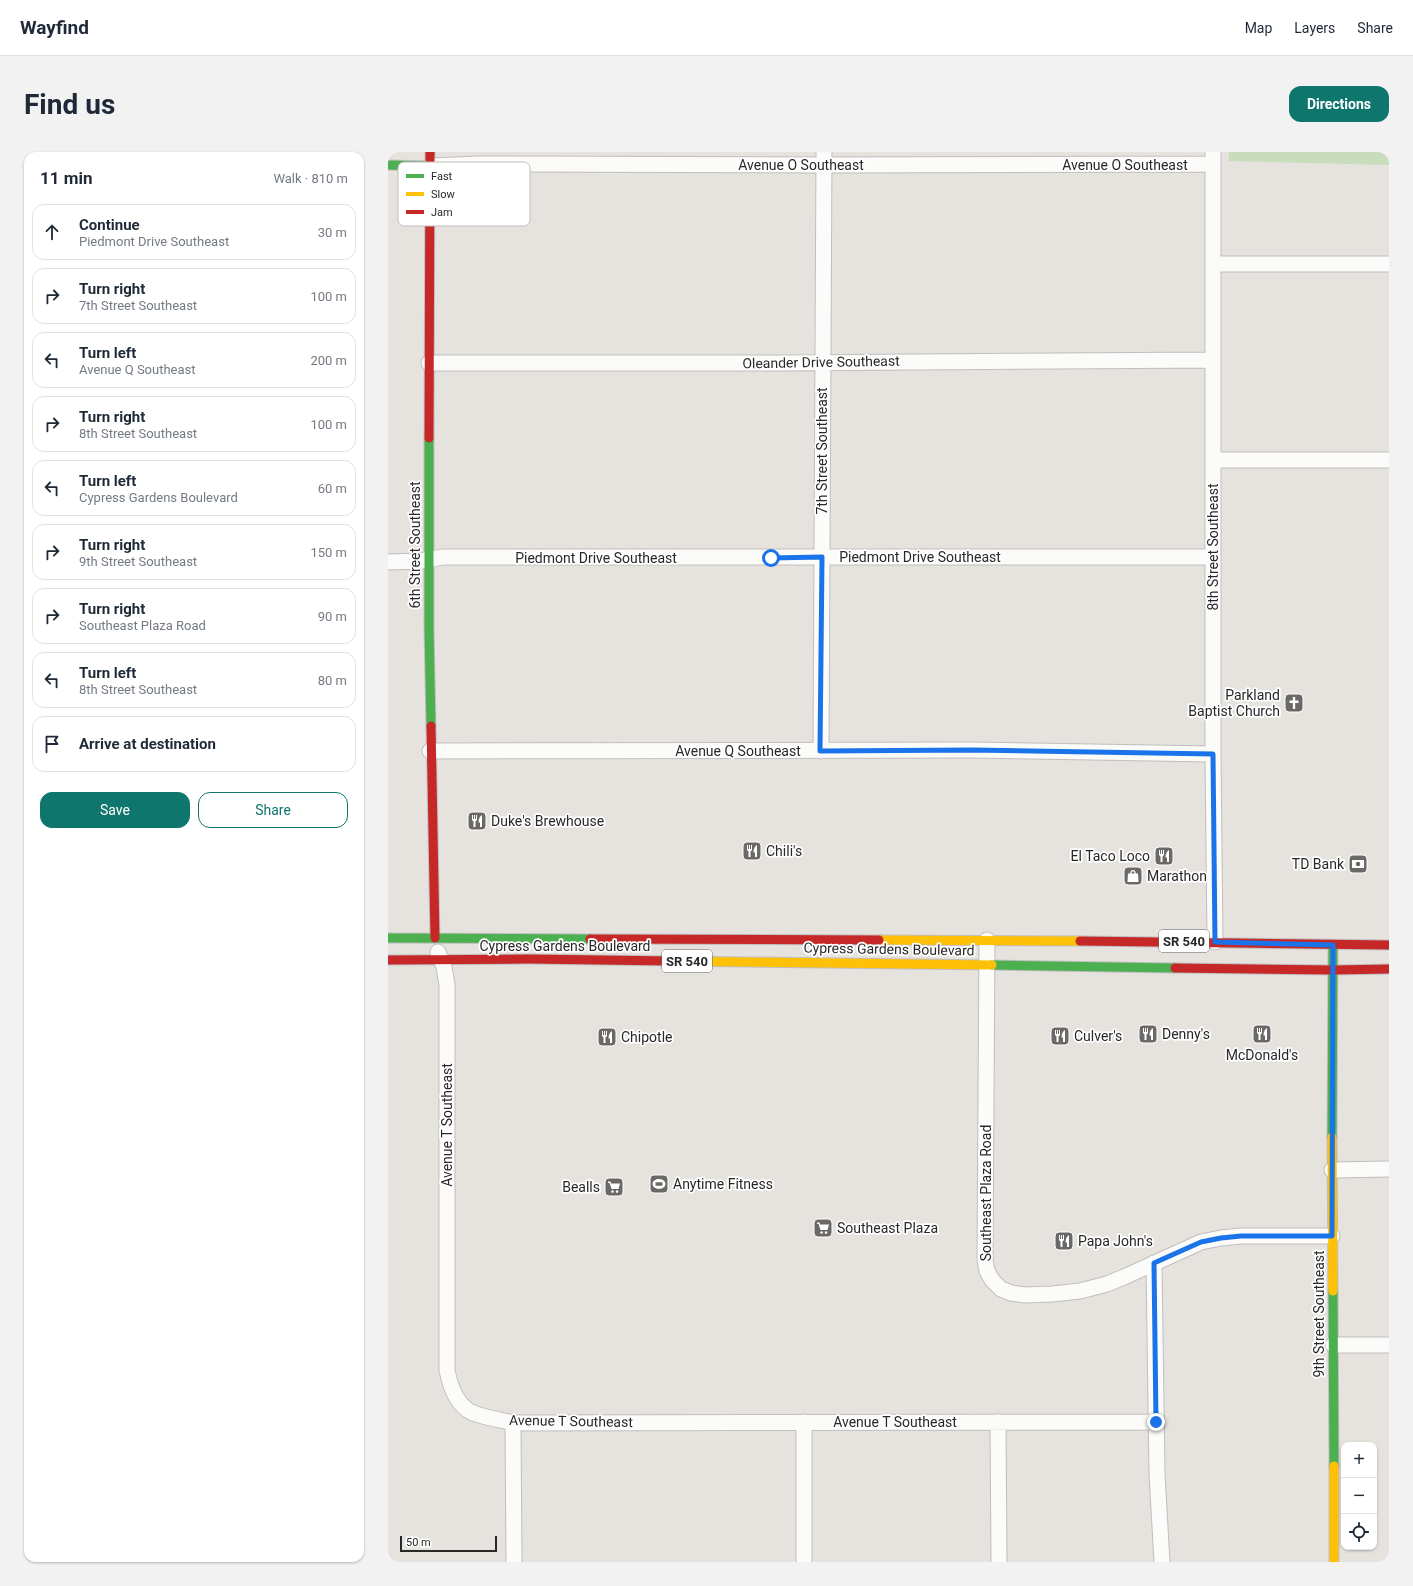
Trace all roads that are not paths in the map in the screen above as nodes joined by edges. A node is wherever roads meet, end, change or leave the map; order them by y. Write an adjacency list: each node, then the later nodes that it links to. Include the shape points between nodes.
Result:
1 (1213, 158): 3 (street, Avenue O Southeast); 10 (street, 8th Street Southeast)
2 (430, 159): 4 (main road, Avenue O Southeast); 5 (street, Avenue O Southeast)
3 (824, 159): 6 (street, Avenue O Southeast); 13 (street, 7th Street Southeast)
4 (409, 162)
5 (460, 162)
6 (530, 163)
7 (398, 164): 8 (main road, Avenue O Southeast)
8 (388, 165)
9 (430, 226): 14 (main road, 6th Street Southeast)
10 (1214, 264): 11 (street); 12 (street, 8th Street Southeast)
11 (1389, 264)
12 (1214, 360): 13 (street, Oleander Drive Southeast); 15 (street, 8th Street Southeast)
13 (823, 362): 14 (street, Oleander Drive Southeast); 17 (street, 7th Street Southeast)
14 (429, 363): 19 (main road, 6th Street Southeast)
15 (1213, 460): 16 (street); 18 (street, 8th Street Southeast)
16 (1389, 460)
17 (822, 557): 18 (street, Piedmont Drive Southeast); 19 (street, Piedmont Drive Southeast, via 443,557); 22 (street, 7th Street Southeast)
18 (1213, 557): 23 (street, 8th Street Southeast)
19 (429, 560): 20 (street, Piedmont Drive Southeast); 21 (main road, 6th Street Southeast)
20 (388, 562)
21 (430, 751): 22 (street, Avenue Q Southeast); 25 (main road, 6th Street Southeast)
22 (820, 751): 23 (street, Avenue Q Southeast, via 972,750)
23 (1213, 754): 29 (street, 8th Street Southeast)
24 (388, 938): 25 (main road, Cypress Gardens Boulevard / SR 540)
25 (435, 938): 26 (main road, Cypress Gardens Boulevard / SR 540); 37 (street, Avenue T Southeast)
26 (705, 939): 27 (main road, Cypress Gardens Boulevard / SR 540); 32 (main road, via 700,944)
27 (800, 939): 28 (main road, Cypress Gardens Boulevard / SR 540); 33 (main road)
28 (987, 940): 29 (main road, Cypress Gardens Boulevard / SR 540); 40 (street, Southeast Plaza Road)
29 (1215, 942): 30 (main road, Cypress Gardens Boulevard / SR 540); 35 (main road, via 1208,948)
30 (1333, 945): 31 (main road, Cypress Gardens Boulevard / SR 540); 43 (main road, 9th Street Southeast)
31 (1389, 945)
32 (686, 948)
33 (753, 949)
34 (603, 950): 38 (main road)
35 (1169, 952)
36 (1153, 957): 41 (main road)
37 (440, 959): 38 (main road, Cypress Gardens Boulevard / SR 540); 39 (main road, Cypress Gardens Boulevard / SR 540); 53 (street, Avenue T Southeast, via 447,985 447,1370 452,1390 471,1412)
38 (565, 959): 40 (main road, Cypress Gardens Boulevard / SR 540, via 733,957)
39 (388, 960)
40 (986, 964): 41 (main road, Cypress Gardens Boulevard / SR 540); 47 (street, Southeast Plaza Road, via 985,1260 992,1280 1001,1289 1010,1293 1052,1294 1080,1291 1107,1284)
41 (1146, 966): 43 (main road, Cypress Gardens Boulevard / SR 540)
42 (1389, 969): 43 (main road, Cypress Gardens Boulevard / SR 540)
43 (1333, 970): 45 (main road, 9th Street Southeast)
44 (1389, 1169): 45 (street)
45 (1332, 1170): 46 (main road, 9th Street Southeast)
46 (1332, 1236): 47 (street, Southeast Plaza Road, via 1221,1238 1201,1242); 48 (main road, 9th Street Southeast)
47 (1154, 1263): 52 (street)
48 (1333, 1345): 49 (street); 58 (main road, 9th Street Southeast)
49 (1389, 1345)
50 (804, 1422): 51 (street, Avenue T Southeast); 53 (street, Avenue T Southeast); 55 (street)
51 (998, 1422): 52 (street, Avenue T Southeast); 56 (street)
52 (1156, 1422): 57 (street)
53 (513, 1423): 54 (street)
54 (514, 1562)
55 (804, 1562)
56 (999, 1562)
57 (1162, 1562)
58 (1334, 1562)

